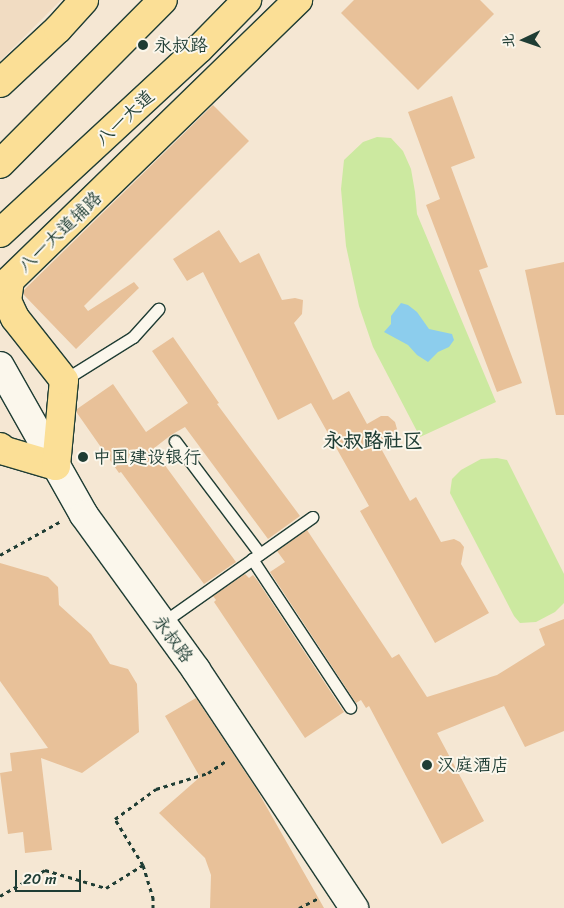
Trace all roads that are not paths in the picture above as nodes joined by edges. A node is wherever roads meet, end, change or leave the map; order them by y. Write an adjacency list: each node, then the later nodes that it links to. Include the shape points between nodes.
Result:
1 (84, 0): 5 (main road)
2 (163, 0): 6 (main road)
3 (247, 0): 7 (main road, 八一大道, via 199,49)
4 (298, 0): 10 (main road, 八一大道辅路, via 10,280 7,301 15,318)
5 (0, 83)
6 (0, 164)
7 (0, 233)
8 (158, 309): 10 (lane, via 133,337)
9 (0, 366): 13 (street, 永叔路)
10 (64, 380): 13 (main road)
11 (175, 440): 15 (lane)
12 (0, 448): 13 (main road)
13 (56, 466): 16 (street, 永叔路, via 81,509)
14 (312, 517): 15 (lane)
15 (256, 556): 16 (lane); 17 (lane)
16 (162, 623): 18 (street, 永叔路)
17 (350, 707)
18 (354, 908)

